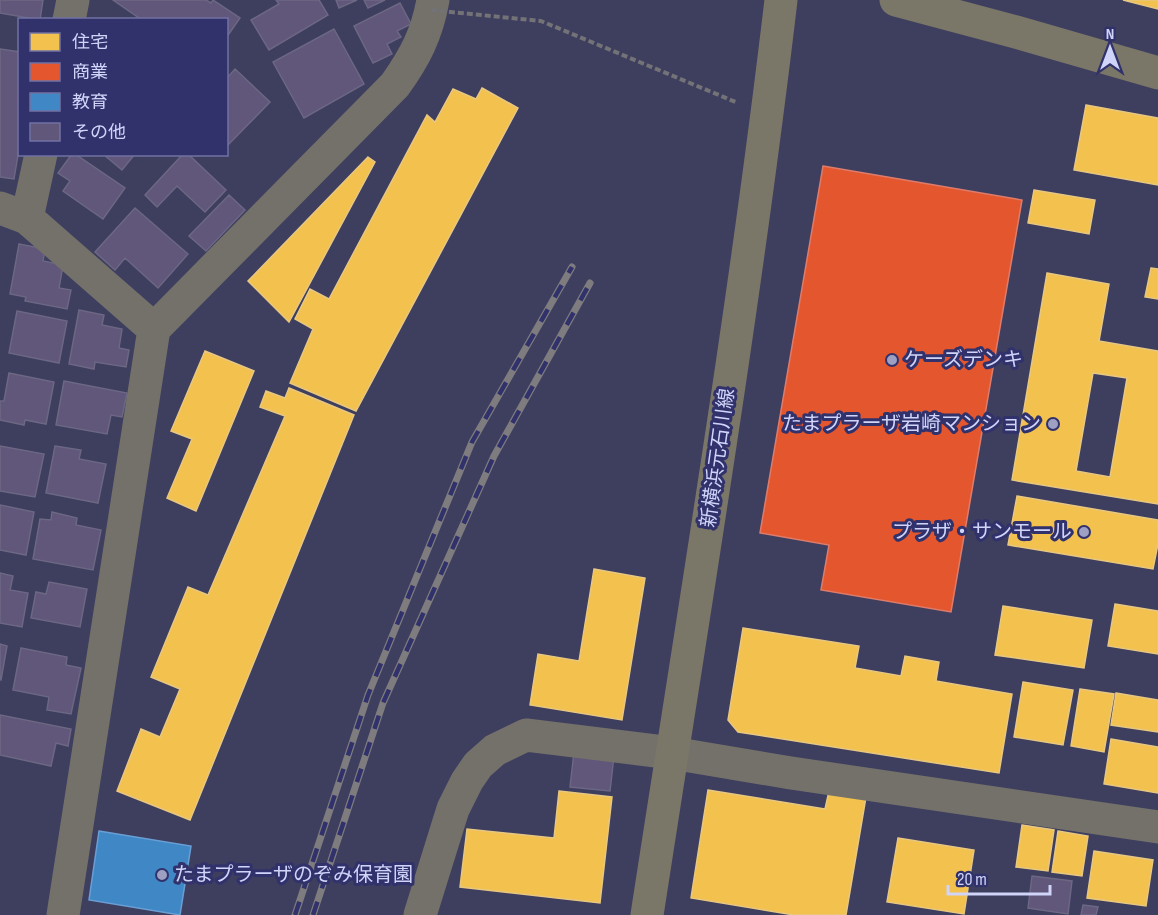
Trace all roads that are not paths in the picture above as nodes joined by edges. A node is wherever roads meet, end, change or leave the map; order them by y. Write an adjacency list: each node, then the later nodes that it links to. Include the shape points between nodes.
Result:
1 (73, 0): 5 (street)
2 (781, 0): 10 (street, 新横浜元石川線, via 711,514)
3 (896, 0): 6 (street)
4 (432, 5): 9 (street, via 414,58 395,85)
5 (69, 18)
6 (1158, 73)
7 (39, 156): 8 (street)
8 (7, 215): 9 (street)
9 (154, 329): 12 (street)
10 (672, 753): 11 (street); 13 (street, via 525,735 495,750 478,765 453,809); 14 (street, 新横浜元石川線)
11 (1158, 827)
12 (63, 915)
13 (420, 915)
14 (647, 915)

